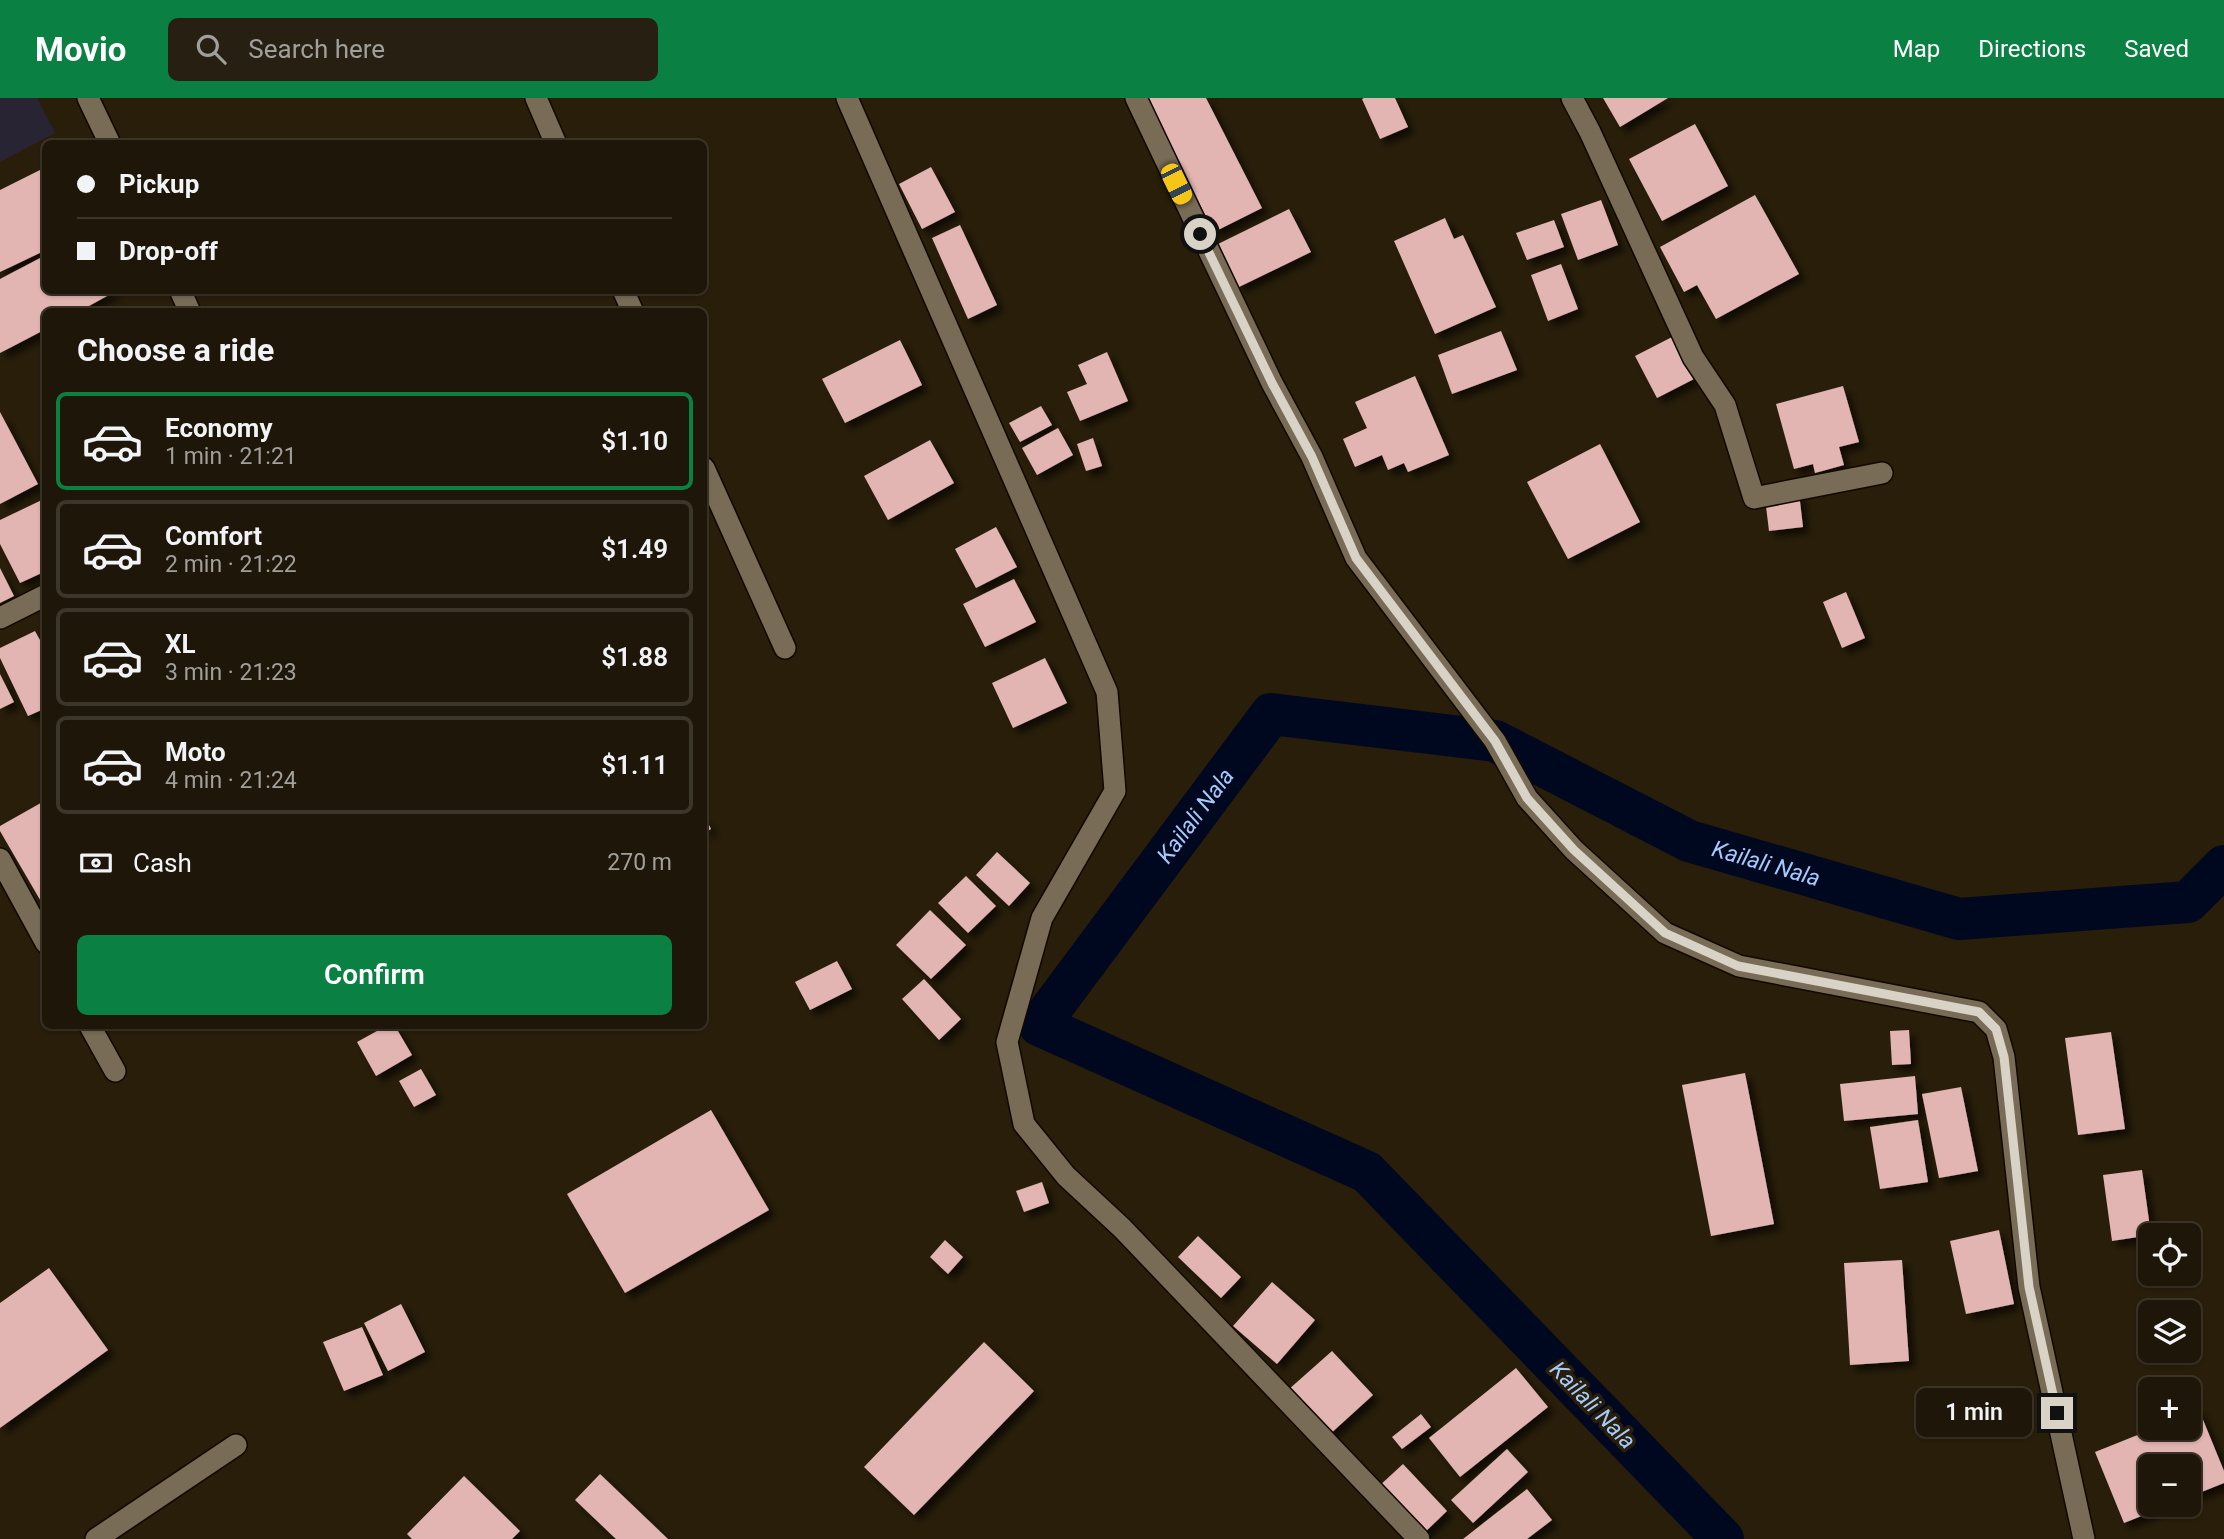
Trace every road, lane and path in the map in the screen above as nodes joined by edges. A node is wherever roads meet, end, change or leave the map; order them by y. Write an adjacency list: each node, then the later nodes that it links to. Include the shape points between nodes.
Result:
1 (88, 98): 6 (street)
2 (536, 98): 7 (street)
3 (847, 98): 19 (street, via 1107,692 1115,791 1042,918 1007,1042 1024,1124 1066,1176 1122,1228)
4 (1136, 98): 20 (street, via 1312,457 1356,558 1495,741 1527,798 1574,850 1665,933 1738,966 1979,1012 1996,1029 2004,1057 2029,1287)
5 (1572, 98): 8 (street, via 1693,358 1725,405 1754,498)
6 (108, 140)
7 (554, 140)
8 (1882, 473)
9 (707, 475): 12 (street)
10 (42, 597): 11 (street)
11 (0, 618)
12 (785, 648)
13 (0, 859): 14 (street)
14 (42, 936)
15 (92, 1029): 16 (street)
16 (115, 1071)
17 (236, 1445): 18 (street)
18 (96, 1539)
19 (1419, 1539)
20 (2084, 1539)

